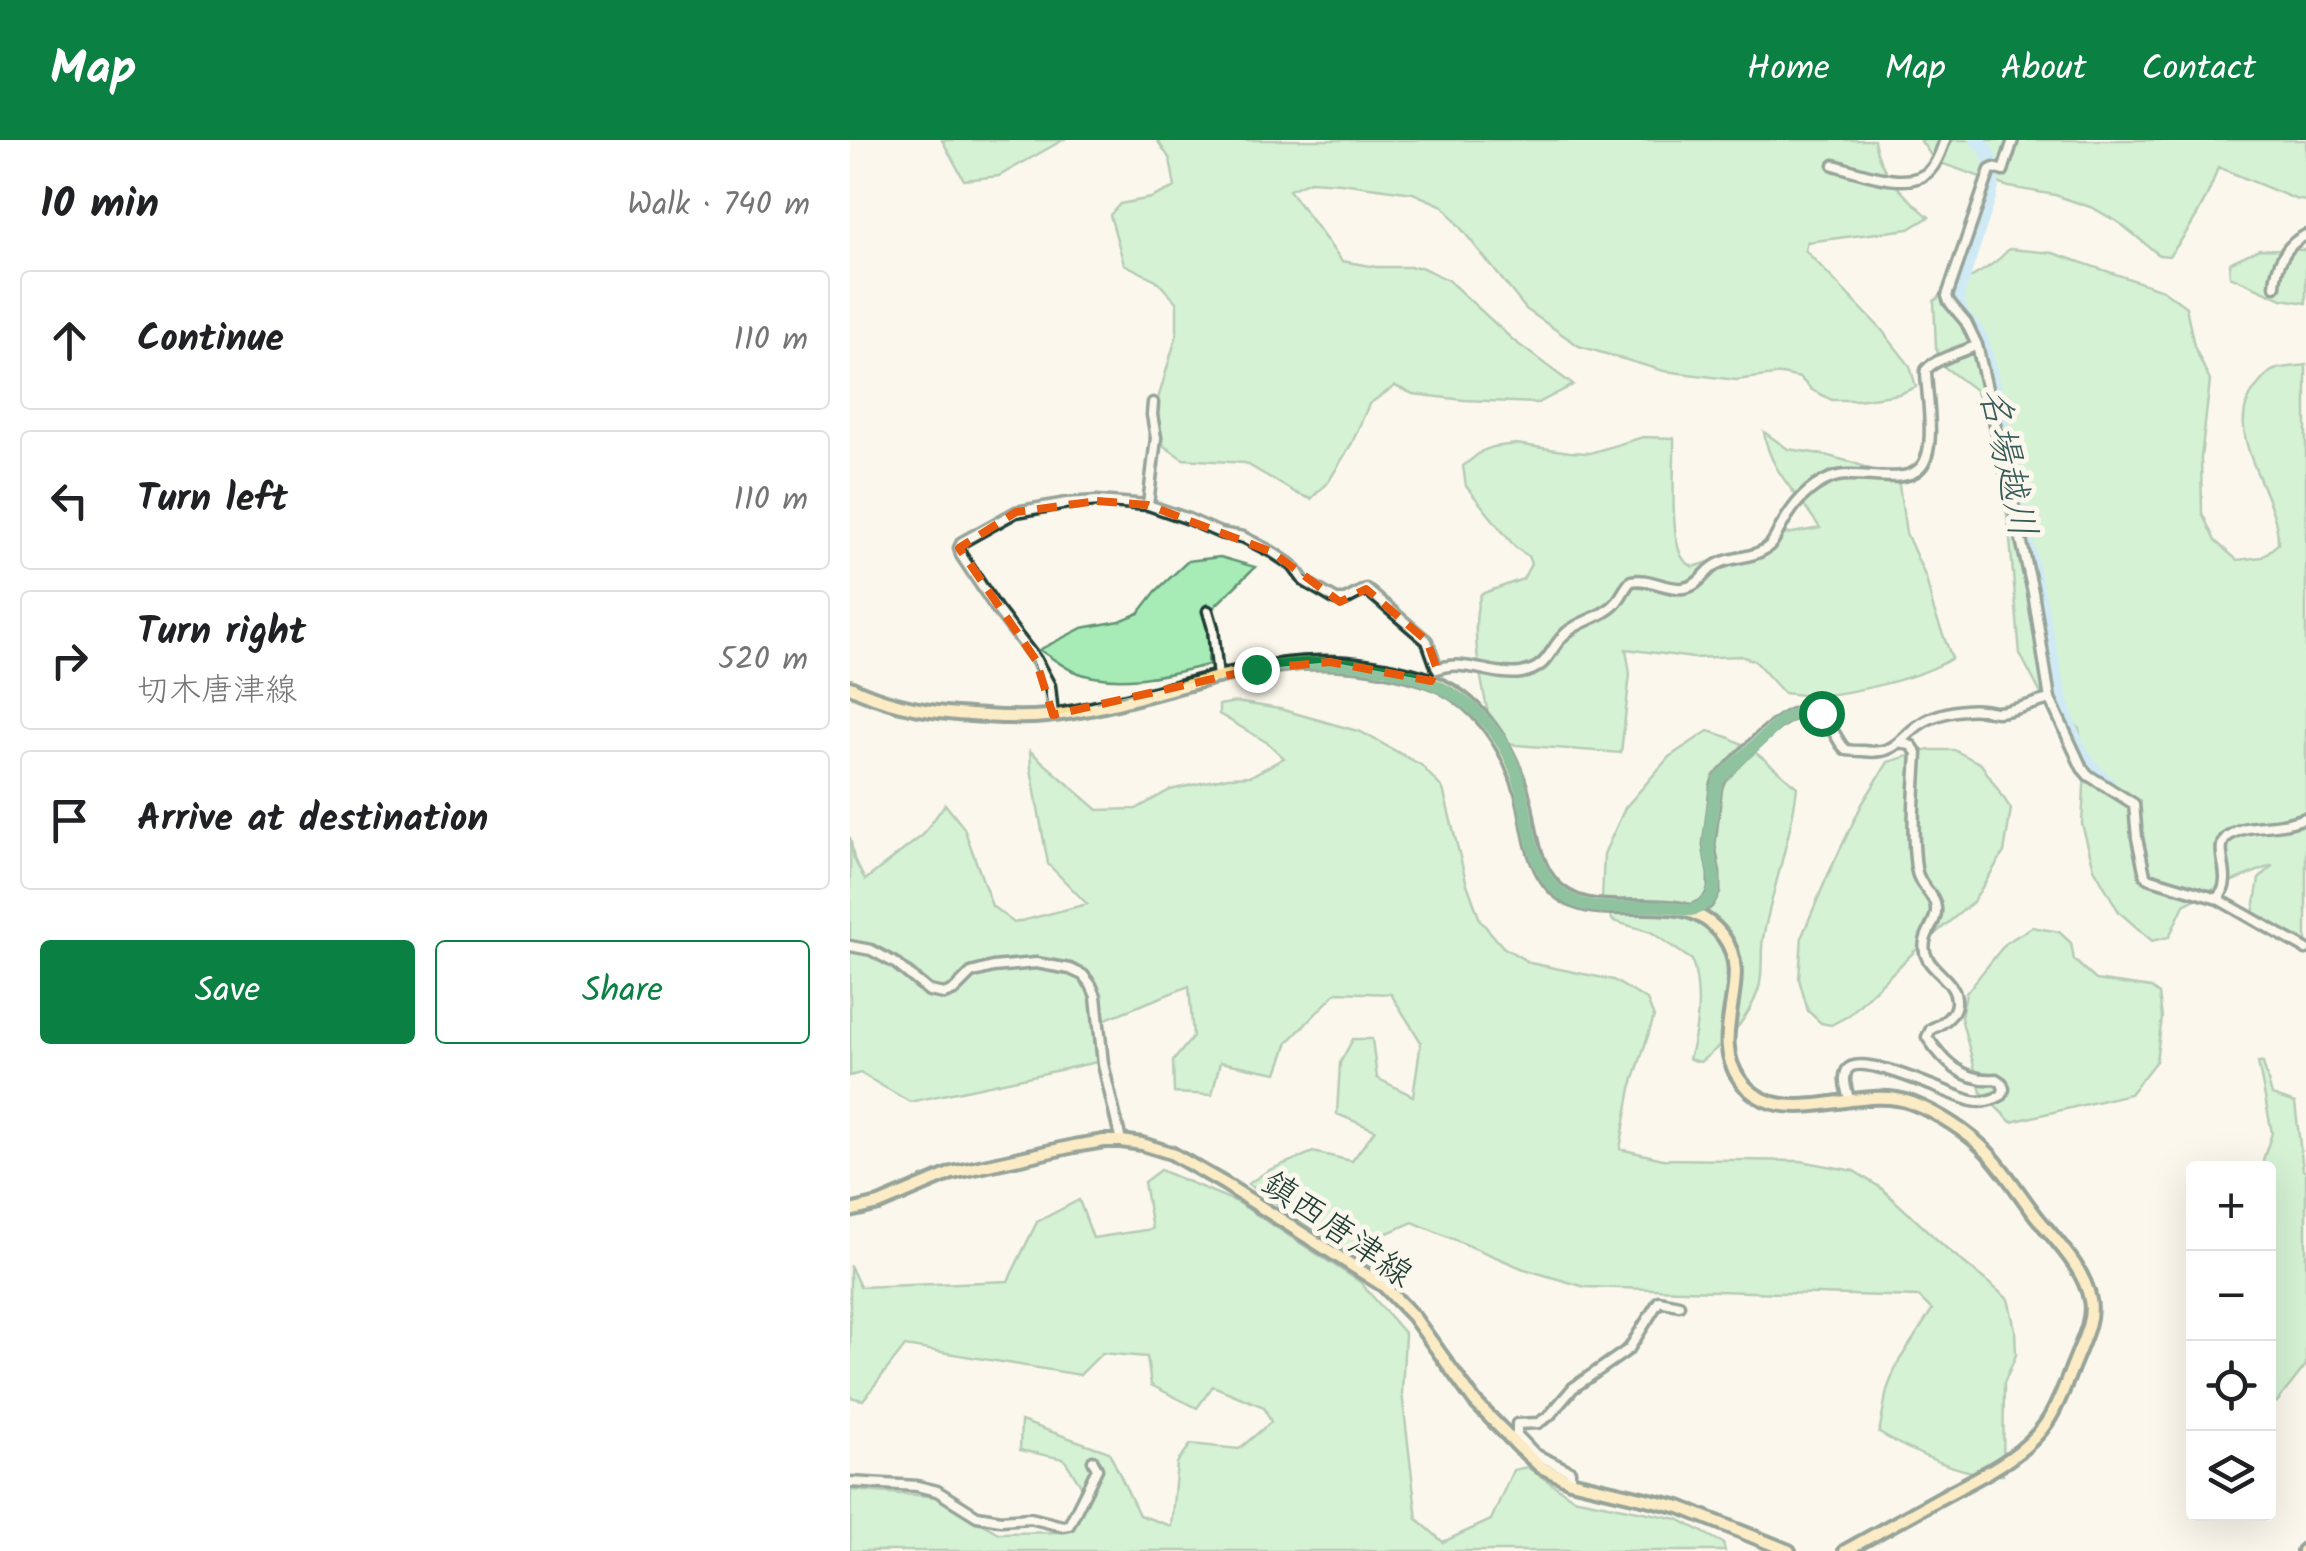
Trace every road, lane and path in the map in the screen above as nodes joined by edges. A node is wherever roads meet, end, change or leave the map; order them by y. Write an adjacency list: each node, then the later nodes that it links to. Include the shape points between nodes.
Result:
1 (1945, 140): 3 (street, via 1927,174 1915,178 1880,178)
2 (2013, 140): 6 (street, via 2003,170 1990,170 1948,291)
3 (1834, 165)
4 (2306, 236): 5 (street, via 2284,254)
5 (2275, 286)
6 (1977, 344): 10 (street, via 1926,370 1930,435 1915,472 1846,474 1822,482 1797,502 1759,552 1713,566 1699,584 1686,588 1631,581 1612,607 1570,629 1551,656 1524,672); 14 (street)
7 (1153, 403): 8 (street)
8 (1148, 505): 10 (street, via 1243,537 1336,600 1366,589 1427,641); 15 (street, via 1097,501 1016,512 959,548 1036,660 1050,686)
9 (1208, 611): 11 (street)
10 (1438, 669): 12 (street)
11 (1218, 678): 12 (main road, via 1330,662); 15 (main road)
12 (1431, 681): 19 (main road, via 1465,702 1504,748 1516,770 1537,860 1559,892 1595,906)
13 (850, 687): 15 (main road, via 946,713)
14 (2050, 699): 16 (street, via 1930,718); 18 (street, via 2088,776 2134,804 2145,875)
15 (1053, 715)
16 (1900, 742): 19 (street, via 1886,751 1845,750 1821,713 1806,709 1782,720 1719,779 1709,845 1714,891); 22 (street, via 1917,753 1913,842 1920,883 1936,904 1925,956 1956,998 1945,1022 1927,1037 1943,1060 1967,1075 1996,1078 2004,1090 1994,1100 1974,1101 1862,1064 1846,1072)
17 (2306, 818): 18 (street, via 2225,838 2227,884)
18 (2218, 899): 21 (street)
19 (1691, 910): 22 (main road, via 1726,940 1735,960 1726,1048 1739,1079 1782,1105)
20 (850, 946): 23 (street, via 871,950 944,994 971,973 993,968 1036,964 1083,975 1096,996)
21 (2306, 949)
22 (1850, 1100): 30 (main road, via 1908,1101 1969,1136 2072,1262 2091,1312 2058,1402 2030,1443)
23 (1121, 1141): 24 (main road, 鎮西唐津線, via 952,1174); 28 (main road, 鎮西唐津線, via 1195,1166 1384,1286 1493,1422 1542,1467)
24 (850, 1211)
25 (1679, 1305): 28 (street, via 1659,1301 1629,1349 1573,1388 1549,1416 1517,1424 1535,1454 1570,1472)
26 (1093, 1461): 27 (street, via 1097,1469 1069,1525 1062,1526 977,1516 917,1486)
27 (850, 1482)
28 (1570, 1482): 29 (main road, 鎮西唐津線, via 1680,1507)
29 (1789, 1551)
30 (1845, 1551)

